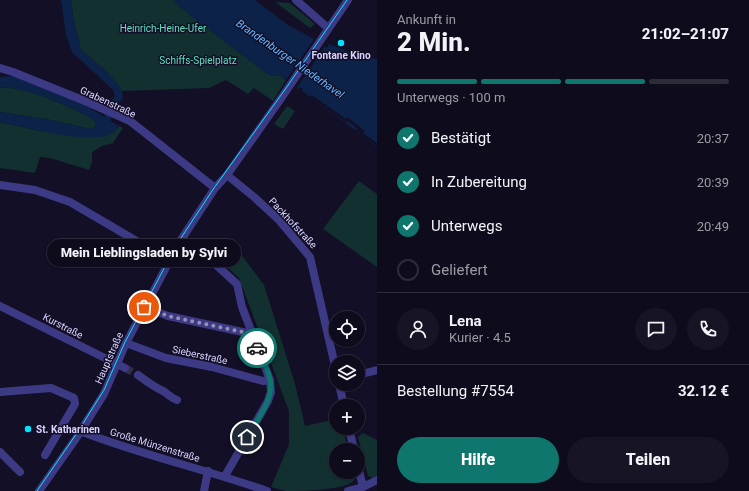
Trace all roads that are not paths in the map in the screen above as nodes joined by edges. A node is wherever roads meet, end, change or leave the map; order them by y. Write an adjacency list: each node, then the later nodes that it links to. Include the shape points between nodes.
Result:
1 (296, 0): 3 (street)
2 (348, 0): 3 (street, Hauptstraße)
3 (328, 28): 5 (street, Hauptstraße)
4 (0, 68): 7 (street, Grabenstraße, via 130,121)
5 (227, 175): 7 (street, Hauptstraße); 14 (street, Packhofstraße, via 278,219 310,257)
6 (0, 185): 9 (street, via 35,190 70,202)
7 (215, 188): 8 (street, Hauptstraße)
8 (179, 244): 9 (street, Hauptstraße); 12 (street, via 205,256 237,284)
9 (169, 260): 11 (street, Hauptstraße)
10 (0, 306): 15 (street, Kurstraße)
11 (144, 307): 12 (street, via 168,316); 13 (street, Hauptstraße)
12 (252, 334): 20 (street)
13 (126, 343): 15 (street, Hauptstraße); 20 (street, Sieberstraße, via 166,358)
14 (333, 355)
15 (116, 365): 16 (street, Kurstraße); 23 (street, Hauptstraße, via 106,388)
16 (125, 368)
17 (377, 370): 18 (street)
18 (365, 373)
19 (138, 375): 22 (street)
20 (270, 380): 28 (street, via 271,392 268,401)
21 (0, 392): 25 (street, via 51,388 74,398 74,404)
22 (177, 400)
23 (80, 431): 26 (street, Große Münzenstraße); 33 (street, Hauptstraße)
24 (0, 452): 27 (street)
25 (44, 455)
26 (208, 471): 28 (street, Große Münzenstraße); 34 (street)
27 (20, 472)
28 (225, 476): 32 (street, Große Münzenstraße)
29 (361, 479): 31 (street)
30 (377, 480): 31 (street)
31 (363, 487): 35 (street)
32 (262, 490)
33 (39, 491)
34 (204, 491)
35 (348, 491)

